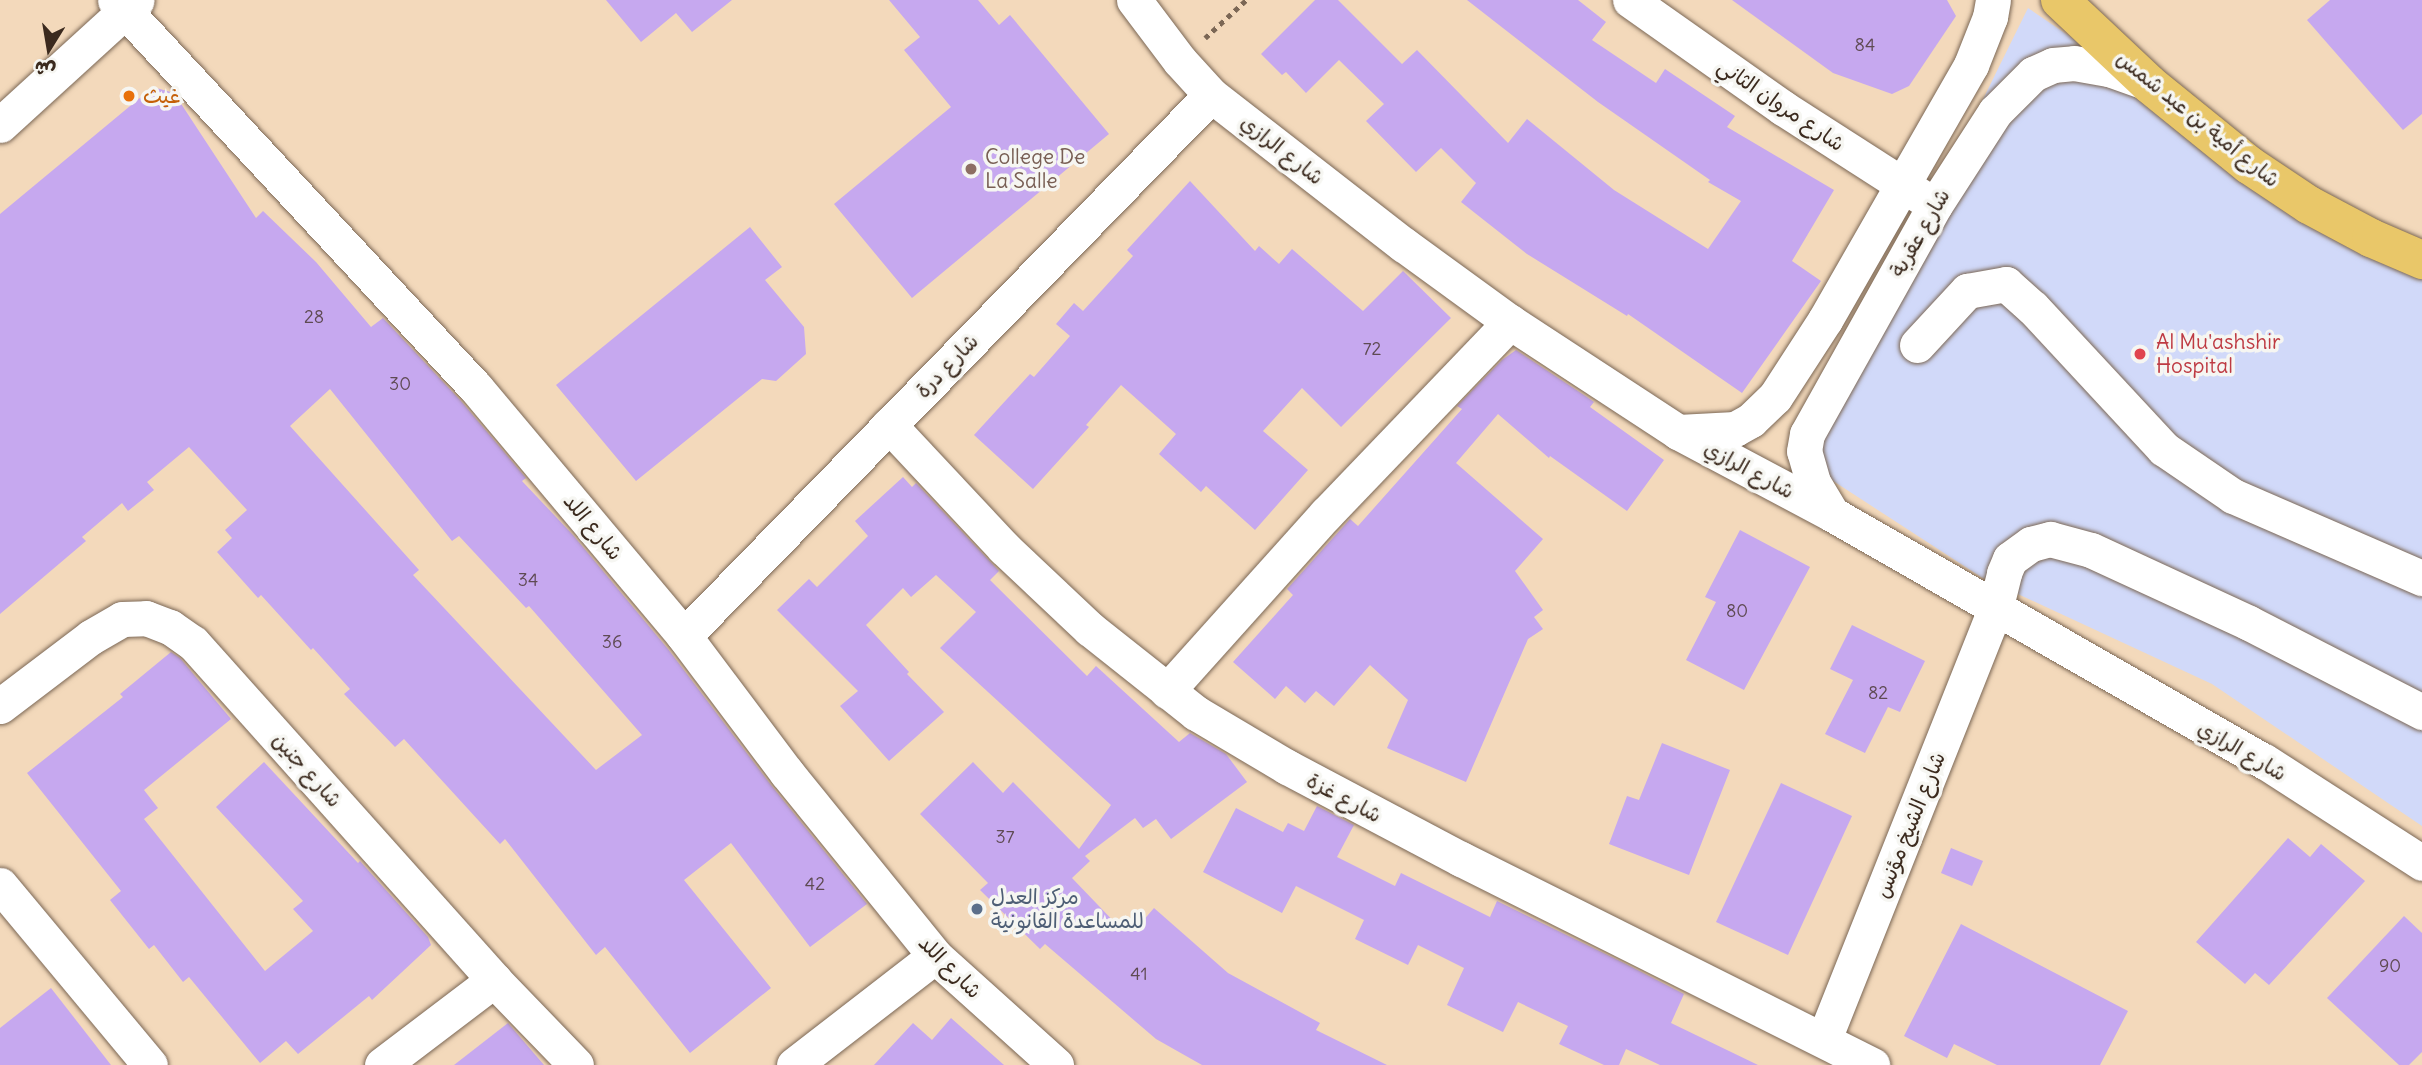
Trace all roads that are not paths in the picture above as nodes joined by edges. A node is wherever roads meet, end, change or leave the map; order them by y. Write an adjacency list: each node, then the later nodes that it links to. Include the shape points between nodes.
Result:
1 (1134, 0): 7 (street, شارع الرازي)
2 (1630, 0): 9 (street, شارع مروان الثاني, via 1783,108)
3 (1993, 0): 9 (street, شارع عقربة, via 1971,65)
4 (2060, 0): 6 (main road, شارع أمية بن عبد شمس)
5 (125, 4): 8 (street); 19 (street, شارع اللد, via 476,387)
6 (2149, 84): 10 (street, شارع عقربة, via 2109,69 2074,63 2053,65 2033,74 1995,112); 11 (main road, شارع أمية بن عبد شمس, via 2249,165 2309,205)
7 (1211, 95): 12 (street, شارع الرازي); 14 (street, شارع درة)
8 (0, 125)
9 (1902, 184): 10 (street, شارع مروان الثاني); 15 (street, شارع عقربة, via 1825,320 1775,397 1735,429)
10 (1935, 205): 16 (street, شارع عقربة, via 1807,434 1804,451 1812,482)
11 (2422, 260)
12 (1510, 322): 15 (street, شارع الرازي); 20 (street, via 1326,514)
13 (1917, 345): 17 (street, via 1967,291 2006,284 2033,307 2164,449 2234,496)
14 (890, 425): 19 (street, شارع درة); 20 (street, شارع غزة, via 1004,548 1090,629)
15 (1678, 432): 16 (street, شارع الرازي)
16 (1832, 514): 18 (street, شارع الرازي)
17 (2422, 578)
18 (1995, 610): 22 (street, شارع الشيخ مؤنس, via 2011,559 2031,544 2050,539 2091,550 2249,623); 23 (street, شارع الرازي, via 2264,761); 27 (street, شارع الشيخ مؤنس)
19 (684, 636): 25 (street, شارع اللد, via 787,773)
20 (1167, 691): 27 (street, شارع غزة, via 1239,740 1344,798)
21 (0, 706): 26 (street, شارع جنين, via 122,619 146,618 170,627 209,660)
22 (2422, 712)
23 (2422, 863)
24 (0, 885): 28 (street)
25 (935, 956): 31 (street); 32 (street, شارع اللد)
26 (494, 980): 29 (street); 30 (street, شارع جنين)
27 (1824, 1039): 33 (street, شارع غزة)
28 (150, 1065)
29 (382, 1065)
30 (576, 1065)
31 (794, 1065)
32 (1056, 1065)
33 (1872, 1065)

